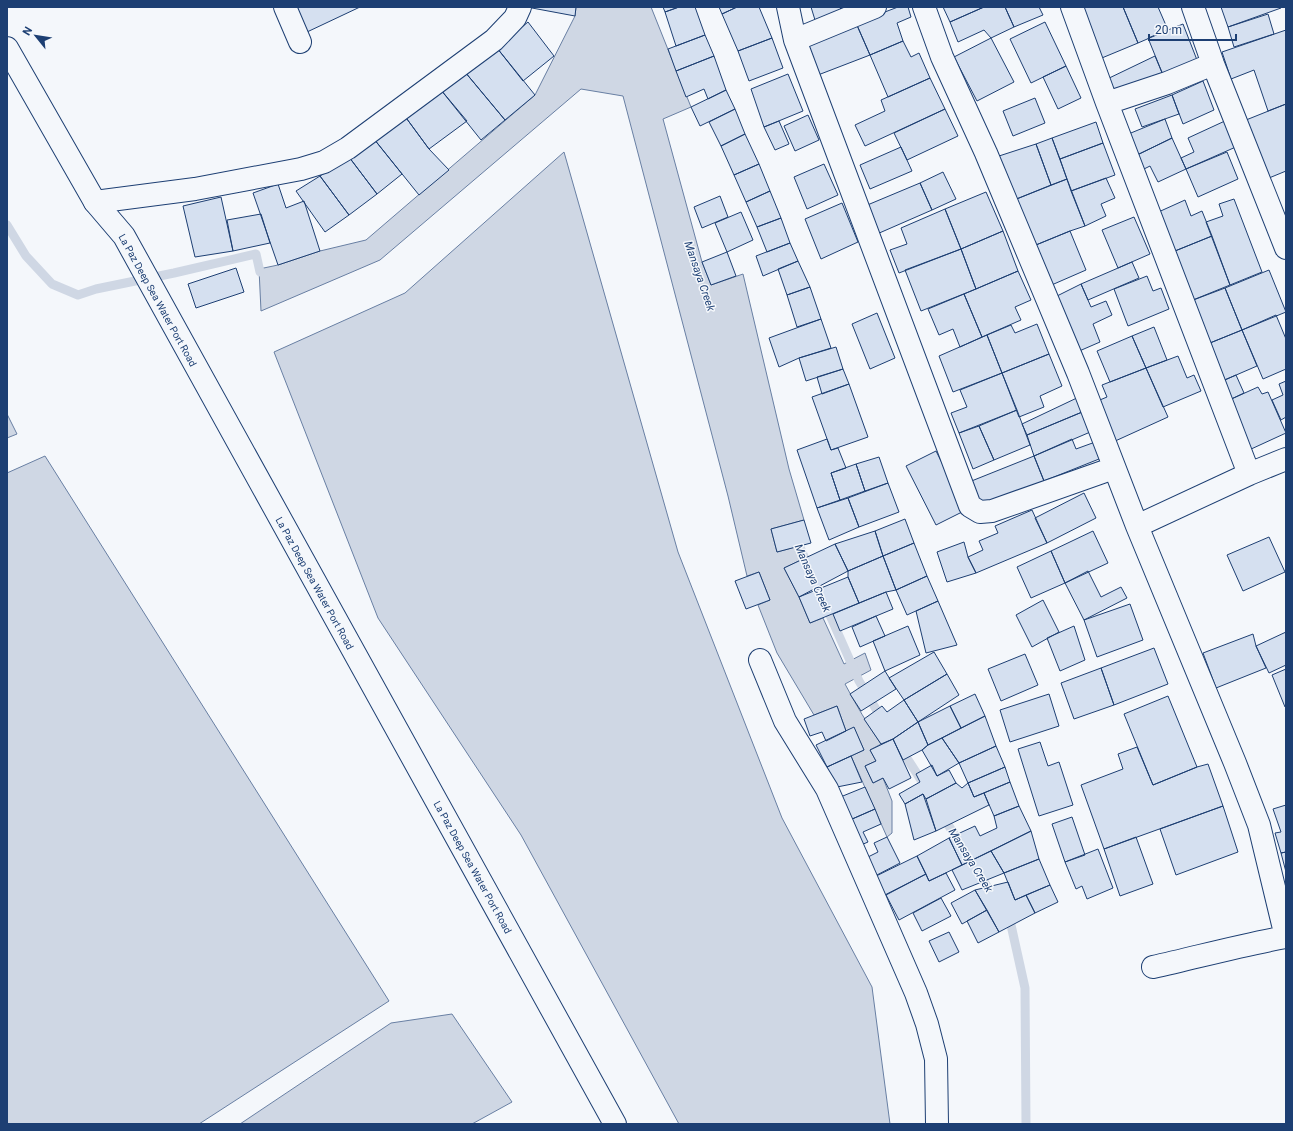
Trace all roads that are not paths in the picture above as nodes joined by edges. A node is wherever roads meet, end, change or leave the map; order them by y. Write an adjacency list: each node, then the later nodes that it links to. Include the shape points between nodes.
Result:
1 (285, 7): 9 (street)
2 (520, 7): 13 (street, via 515,18 494,40 348,148 324,162 301,170 242,181)
3 (788, 7): 8 (street)
4 (875, 7): 8 (street)
5 (924, 7): 16 (street, via 942,57 986,153 1075,366)
6 (1072, 7): 12 (street)
7 (1193, 7): 11 (street)
8 (795, 40): 16 (street, via 970,506 980,512 992,511)
9 (300, 42)
10 (7, 48): 13 (street, La Paz Deep Sea Water Port Road)
11 (1213, 64): 12 (street); 14 (street)
12 (1107, 103): 17 (street)
13 (94, 202): 22 (street, La Paz Deep Sea Water Port Road, via 124,236)
14 (1286, 248)
15 (1286, 459): 17 (street)
16 (1114, 468): 18 (street)
17 (1249, 474): 18 (street)
18 (1137, 526): 20 (street, via 1259,825)
19 (760, 660): 23 (street, via 785,721 827,788 916,993 936,1059)
20 (1286, 937): 21 (street)
21 (1153, 967)
22 (615, 1124)
23 (937, 1124)

